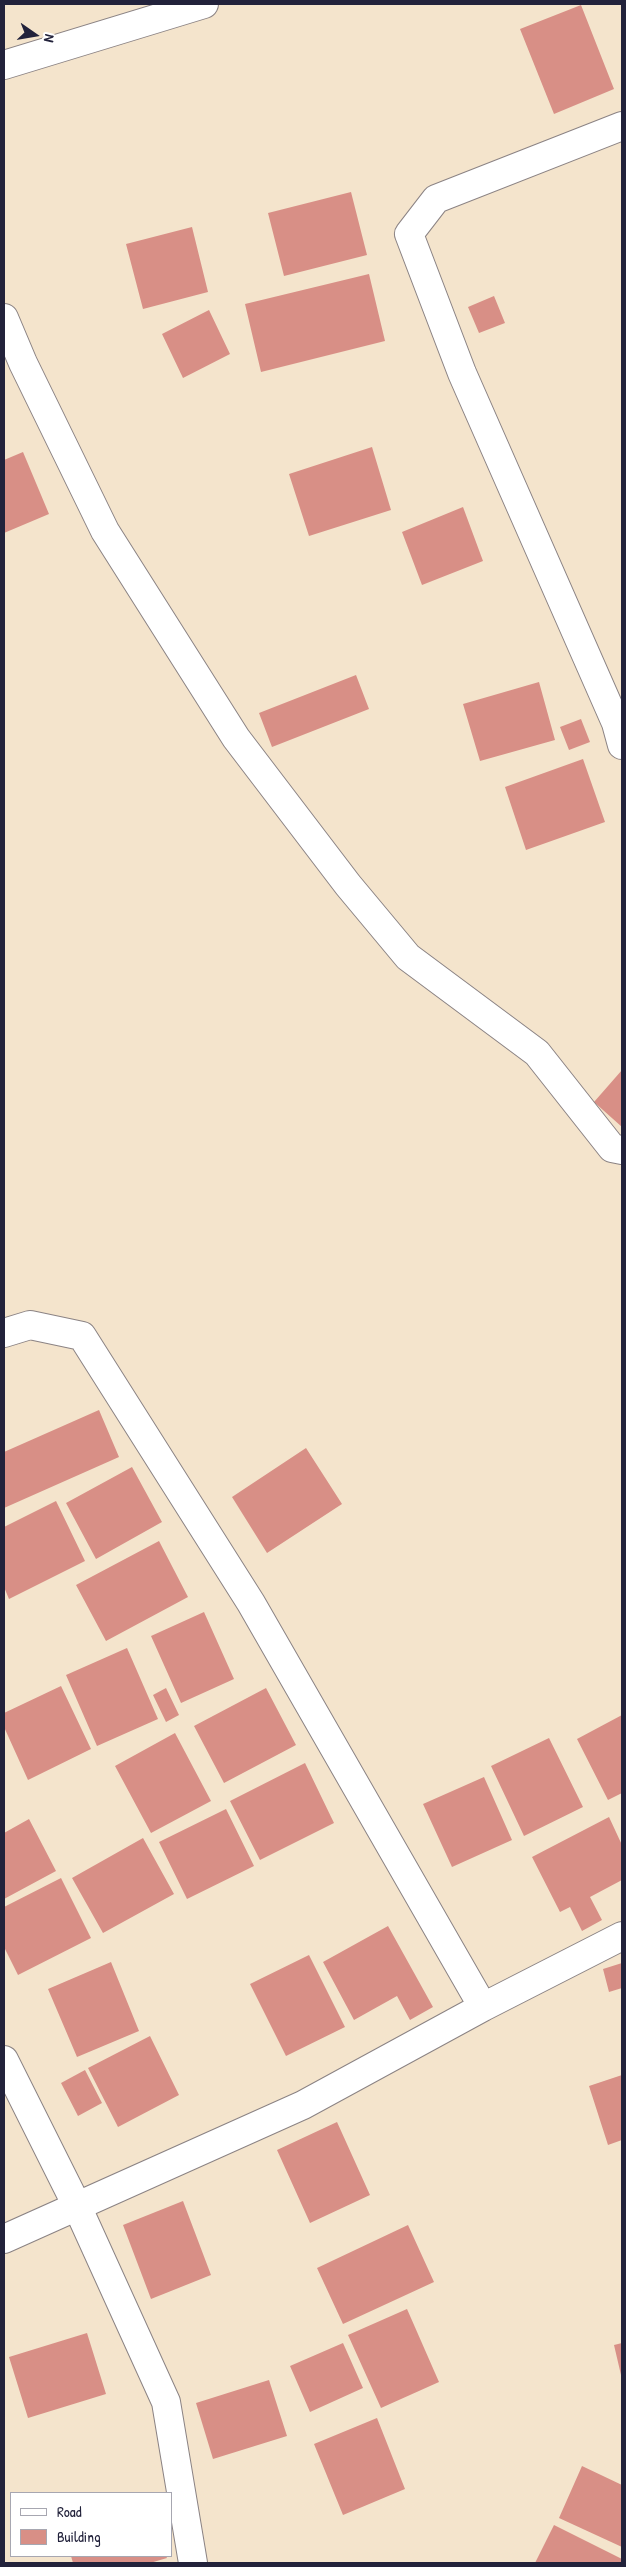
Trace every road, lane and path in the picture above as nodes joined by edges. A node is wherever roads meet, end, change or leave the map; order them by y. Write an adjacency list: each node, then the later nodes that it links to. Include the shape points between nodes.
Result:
1 (204, 4): 2 (street)
2 (4, 65)
3 (622, 126): 5 (street, via 436,199 409,234 462,373 612,714)
4 (4, 318): 6 (street, via 105,531 236,738 408,958 537,1053 612,1148)
5 (622, 745)
6 (622, 1150)
7 (4, 1333): 9 (street, via 30,1325 82,1336 251,1603)
8 (622, 1936): 9 (street)
9 (484, 2007): 11 (street, via 303,2105)
10 (4, 2060): 11 (street)
11 (77, 2206): 12 (street); 13 (street, via 166,2402)
12 (4, 2239)
13 (193, 2563)

